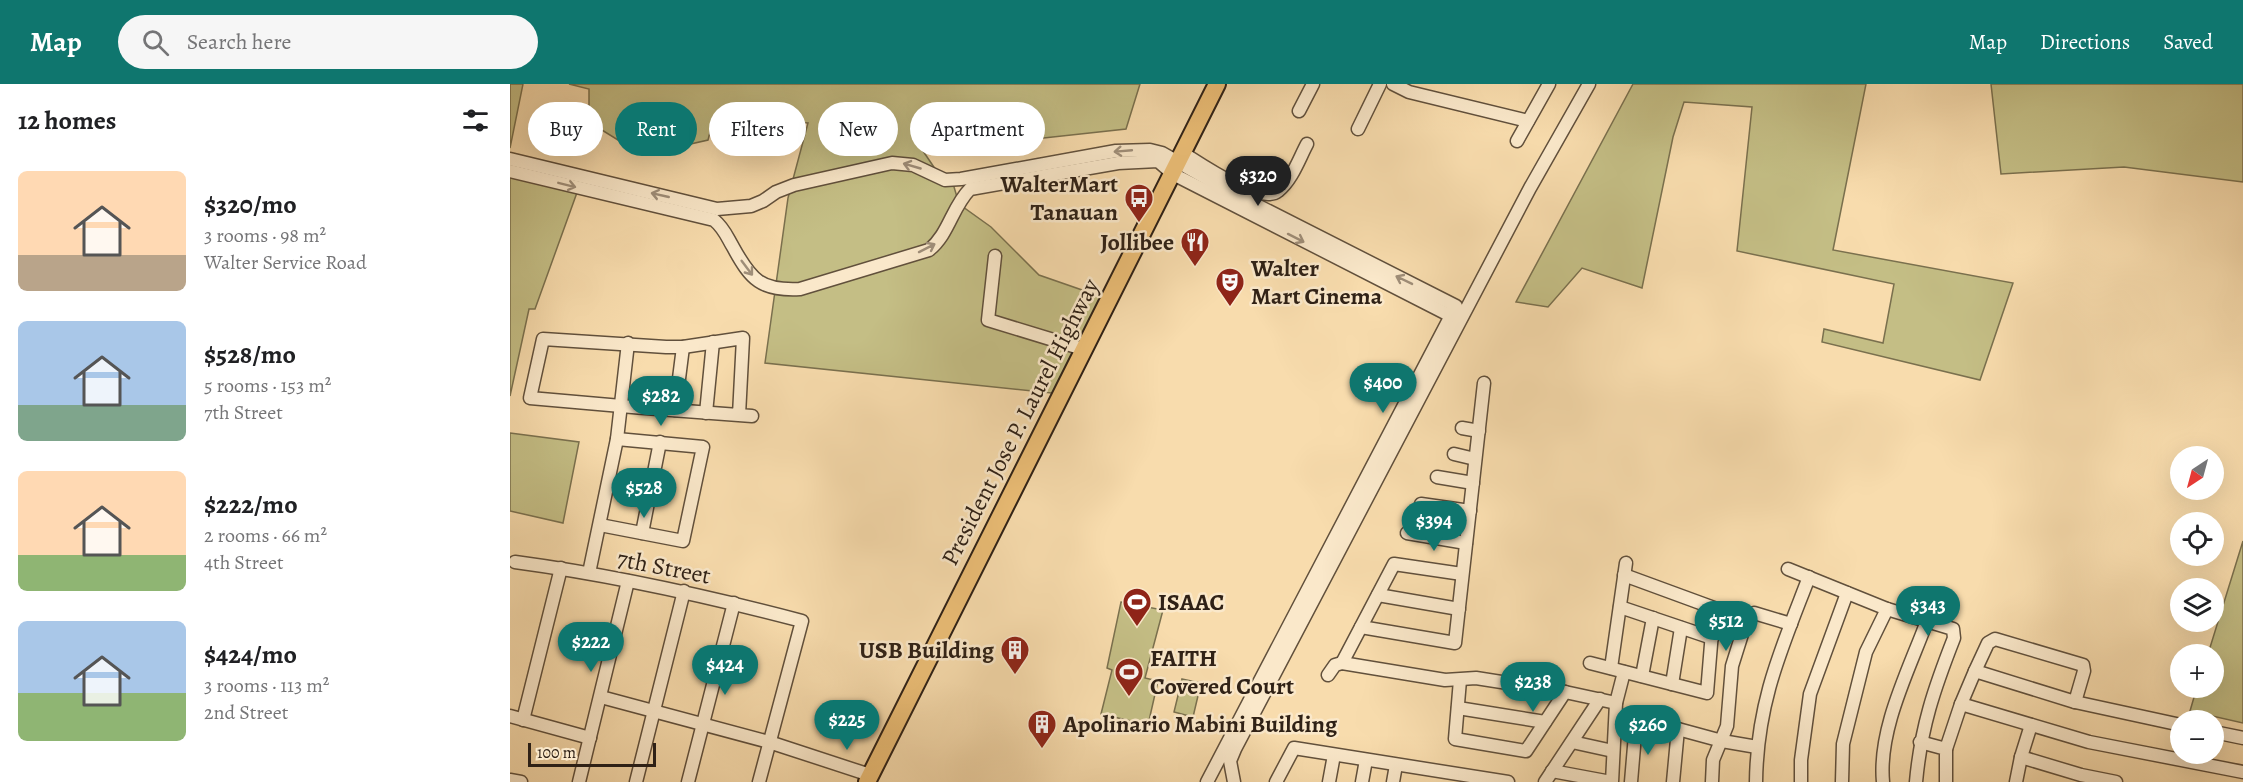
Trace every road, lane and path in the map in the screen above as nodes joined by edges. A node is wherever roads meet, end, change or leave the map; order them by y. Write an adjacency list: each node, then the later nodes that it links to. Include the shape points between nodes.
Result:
1 (1217, 84): 13 (highway, President Jose P. Laurel Highway)
2 (1313, 84): 7 (street)
3 (1380, 84): 9 (street)
4 (1393, 84): 8 (street, via 1409,92)
5 (1549, 84): 8 (street)
6 (1588, 84): 108 (street, via 1234,749 1230,761)
7 (1299, 111)
8 (1528, 121): 10 (street)
9 (1358, 129)
10 (1517, 141)
11 (1307, 144): 13 (street, via 1278,192 1269,195)
12 (510, 159): 16 (street, one-way to 12)
13 (1178, 164): 15 (street, via 1150,150 1116,152); 18 (street, one-way to 18, via 1189,182); 18 (street, one-way to 13, via 1456,306); 22 (highway, President Jose P. Laurel Highway)
14 (510, 171): 16 (street, one-way to 16)
15 (968, 184): 16 (street, one-way to 16, via 945,180 913,165 892,163 794,185 751,206); 16 (street, one-way to 15, via 750,274 763,285 778,290 800,289 929,250 939,242)
16 (716, 214)
17 (995, 256): 22 (street, via 988,320)
18 (1451, 316): 114 (street)
19 (713, 342): 21 (street); 26 (street); 27 (street, via 743,338)
20 (628, 344): 21 (street); 24 (street); 24 (street, via 543,339 530,398)
21 (683, 346): 25 (street)
22 (1083, 349): 105 (highway, President Jose P. Laurel Highway)
23 (1484, 383): 30 (street)
24 (621, 406): 25 (street); 31 (street)
25 (675, 410): 26 (street)
26 (706, 412): 27 (street)
27 (739, 415): 28 (street)
28 (752, 416)
29 (1461, 428): 30 (street)
30 (1479, 431): 34 (street)
31 (617, 439): 32 (street); 39 (street)
32 (660, 442): 40 (street); 40 (street, via 703,447 683,541)
33 (1454, 454): 34 (street)
34 (1475, 459): 36 (street)
35 (1437, 477): 36 (street)
36 (1473, 483): 38 (street)
37 (1421, 504): 38 (street)
38 (1470, 511): 42 (street)
39 (600, 525): 40 (street); 46 (street)
40 (642, 533)
41 (1407, 533): 42 (street)
42 (1466, 543): 47 (street)
43 (515, 562): 44 (street, 7th Street)
44 (561, 568): 46 (street, 7th Street); 81 (street)
45 (1788, 569): 48 (street)
46 (590, 573): 49 (street, 7th Street)
47 (1462, 574): 52 (street, via 1394,564); 55 (street)
48 (1809, 577): 51 (street); 59 (street)
49 (628, 581): 50 (street, 7th Street); 73 (street)
50 (684, 591): 53 (street, 7th Street); 79 (street)
51 (1847, 592): 56 (street); 125 (street, via 1810,694 1800,760)
52 (1378, 595): 55 (street); 60 (street)
53 (734, 603): 84 (street); 91 (street, 7th Street, via 802,621)
54 (1620, 607): 57 (street); 62 (street, via 1625,569 1714,608); 65 (street)
55 (1458, 609): 60 (street, via 1455,643)
56 (1887, 609): 58 (street); 126 (street, via 1866,652 1843,744)
57 (1653, 618): 61 (street); 69 (street)
58 (1927, 621): 93 (street, via 1953,629 1954,634); 127 (street, via 1891,716)
59 (1791, 624): 90 (street, via 1754,613 1748,615 1732,666); 94 (street, via 1774,666)
60 (1361, 627): 63 (street)
61 (1681, 628): 62 (street); 71 (street)
62 (1712, 638): 71 (street, via 1707,693)
63 (1342, 663): 68 (street, via 1335,665); 70 (street)
64 (1590, 663): 65 (street)
65 (1611, 668): 67 (street)
66 (1975, 671): 75 (street); 75 (street, via 1988,643 1995,639 2083,665); 77 (street)
67 (1624, 672): 69 (street); 76 (street)
68 (1328, 675)
69 (1642, 676): 71 (street)
70 (1460, 680): 72 (street, via 1476,678); 78 (street)
71 (1672, 684)
72 (1565, 692): 74 (street); 82 (street)
73 (601, 697): 79 (street); 88 (street)
74 (1600, 699): 76 (street); 92 (street)
75 (2075, 702): 83 (street)
76 (1616, 703): 96 (street)
77 (1961, 704): 85 (street); 95 (street)
78 (1458, 708): 82 (street); 82 (street, via 1455,739 1526,751)
79 (654, 711): 84 (street); 111 (street)
80 (510, 716): 81 (street)
81 (523, 720): 88 (street)
82 (1545, 722)
83 (2170, 723)
84 (702, 724): 91 (street); 112 (street)
85 (2031, 725): 98 (street); 101 (street, via 2089,742)
86 (1678, 729): 90 (street); 121 (street, via 1638,720); 122 (street)
87 (2224, 734): 89 (street)
88 (590, 738): 110 (street)
89 (2243, 738)
90 (1722, 741): 94 (street); 123 (street, via 1713,760)
91 (769, 742): 105 (street); 113 (street)
92 (1572, 742): 96 (street); 103 (street)
93 (1920, 742): 95 (street); 128 (street)
94 (1757, 747): 124 (street)
95 (1946, 749): 129 (street)
96 (1613, 751): 120 (street)
97 (1334, 755): 99 (street); 115 (street, via 1294,748); 116 (street)
98 (2021, 757): 130 (street); 131 (street)
99 (1366, 760): 100 (street); 117 (street)
100 (1396, 765): 102 (street); 118 (street)
101 (2243, 772)
102 (1426, 776): 104 (street)
103 (1549, 777): 120 (street)
104 (1455, 778): 107 (street)
105 (868, 779)
106 (510, 780): 109 (street)
107 (1484, 780): 119 (street)
108 (1233, 781)
109 (521, 782)
110 (579, 782)
111 (636, 782)
112 (688, 782)
113 (759, 782)
114 (1207, 782)
115 (1276, 782)
116 (1329, 782)
117 (1362, 782)
118 (1393, 782)
119 (1508, 782)
120 (1611, 782)
121 (1631, 782)
122 (1673, 782)
123 (1712, 782)
124 (1756, 782)
125 (1801, 782)
126 (1842, 782)
127 (1883, 782)
128 (1916, 782)
129 (1946, 782)
130 (2016, 782)
131 (2116, 782)

